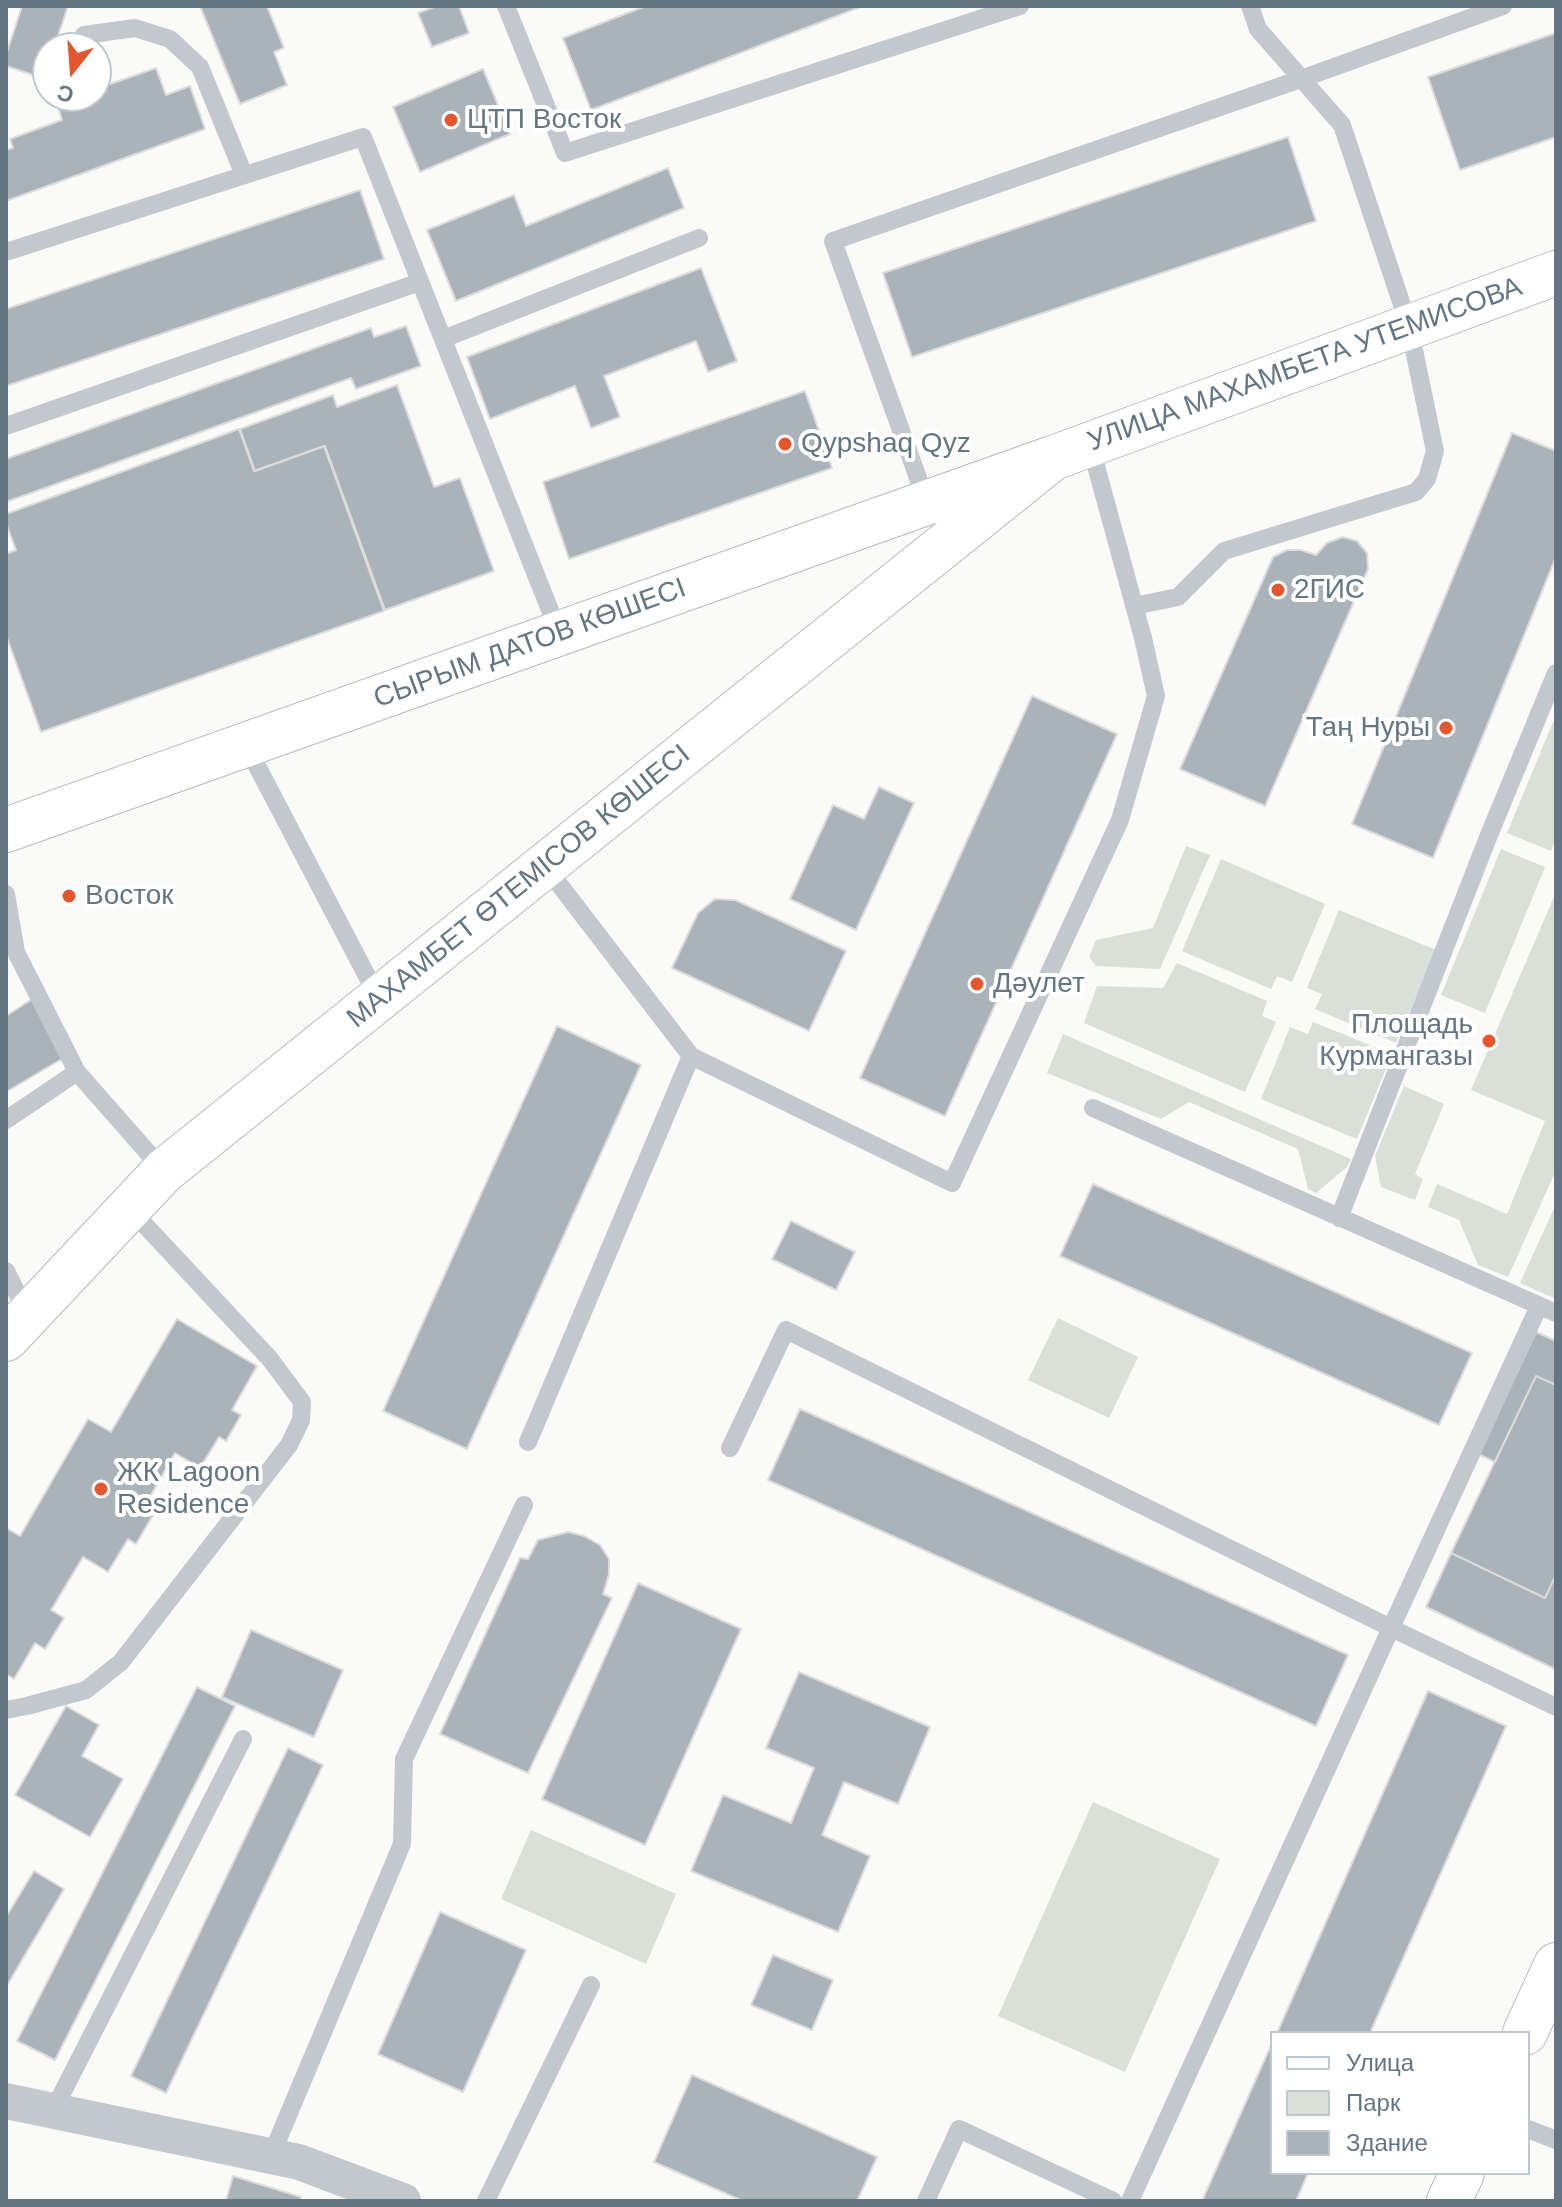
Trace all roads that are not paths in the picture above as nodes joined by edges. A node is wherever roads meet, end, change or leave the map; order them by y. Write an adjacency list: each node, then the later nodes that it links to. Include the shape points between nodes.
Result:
1 (506, 6): 2 (lane, via 565,153)
2 (1020, 6)
3 (1250, 6): 6 (lane, via 1258,29)
4 (1503, 6): 6 (lane)
5 (106, 32): 7 (lane, via 135,28 170,39 200,67)
6 (1301, 79): 12 (lane, via 1342,125); 16 (lane, via 833,241)
7 (244, 175): 9 (lane); 11 (lane, via 363,137)
8 (699, 238): 13 (lane)
9 (6, 252)
10 (1556, 273): 12 (main road, УЛИЦА МАХАМБЕТА УТЕМИСОВА)
11 (420, 282): 13 (lane); 14 (lane)
12 (1409, 326): 15 (main road, УЛИЦА МАХАМБЕТА УТЕМИСОВА); 17 (lane, via 1435,451 1427,479 1416,492 1224,551 1178,597)
13 (443, 339): 18 (lane)
14 (6, 426)
15 (1071, 451): 16 (main road, СЫРЫМ ДАТОВ КӨШЕСІ); 17 (lane); 22 (main road, МАХАМБЕТ ӨТЕМІСОВ КӨШЕСІ)
16 (927, 503): 18 (main road, СЫРЫМ ДАТОВ КӨШЕСІ)
17 (1134, 606): 26 (lane, via 1156,696 1120,820 952,1183)
18 (559, 633): 20 (main road, СЫРЫМ ДАТОВ КӨШЕСІ)
19 (1556, 673): 32 (lane)
20 (246, 745): 21 (main road, СЫРЫМ ДАТОВ КӨШЕСІ); 25 (lane)
21 (6, 830)
22 (545, 866): 25 (main road, МАХАМБЕТ ӨТЕМІСОВ КӨШЕСІ); 26 (lane)
23 (6, 894): 24 (lane)
24 (11, 955): 27 (lane)
25 (379, 999): 30 (main road, МАХАМБЕТ ӨТЕМІСОВ КӨШЕСІ)
26 (691, 1056): 36 (lane)
27 (77, 1072): 29 (lane); 30 (lane)
28 (1093, 1108): 32 (lane)
29 (6, 1120)
30 (164, 1171): 31 (main road, МАХАМБЕТ ӨТЕМІСОВ КӨШЕСІ)
31 (129, 1208): 35 (main road, МАХАМБЕТ ӨТЕМІСОВ КӨШЕСІ); 41 (lane, via 270,1359 302,1402 301,1420 289,1445 121,1662 86,1690)
32 (1339, 1218): 34 (lane)
33 (6, 1271): 35 (lane)
34 (1548, 1309): 39 (lane)
35 (17, 1327)
36 (528, 1442)
37 (730, 1448): 39 (lane, via 786,1330)
38 (524, 1505): 50 (lane, via 404,1759 402,1844)
39 (1391, 1628): 40 (lane); 57 (lane)
40 (1556, 1707)
41 (6, 1710)
42 (243, 1739): 47 (lane)
43 (1556, 1965): 45 (main road)
44 (591, 1985): 54 (lane)
45 (1526, 2031)
46 (6, 2101): 47 (street)
47 (53, 2111): 50 (street)
48 (1530, 2130): 49 (lane)
49 (1556, 2140)
50 (271, 2156): 52 (street, via 299,2162)
51 (1461, 2175): 58 (main road)
52 (355, 2193): 53 (street)
53 (403, 2201)
54 (486, 2201)
55 (926, 2201): 56 (lane, via 959,2129)
56 (1113, 2201)
57 (1130, 2201)
58 (1449, 2201)

